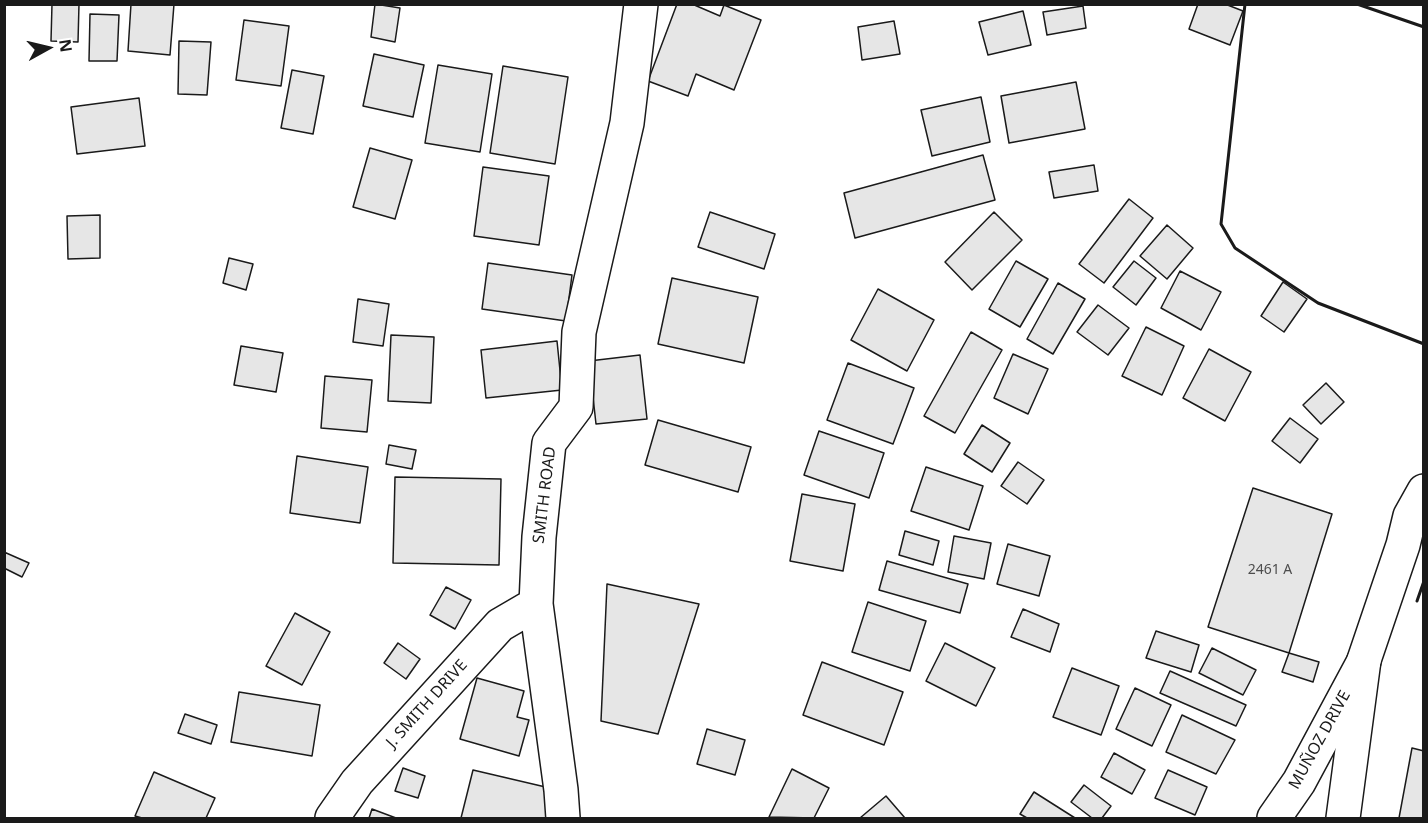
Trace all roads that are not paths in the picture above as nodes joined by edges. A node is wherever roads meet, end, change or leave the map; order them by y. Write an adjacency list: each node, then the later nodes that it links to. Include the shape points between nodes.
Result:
1 (640, 4): 3 (main road, SMITH ROAD, via 627,123 579,332 576,407 549,443)
2 (1424, 491): 4 (main road, via 1410,516)
3 (536, 604): 5 (main road, J. SMITH DRIVE, via 500,625 357,782); 6 (main road, SMITH ROAD)
4 (1364, 660): 7 (main road, MUÑOZ DRIVE, via 1299,782); 8 (main road)
5 (332, 819)
6 (563, 819)
7 (1274, 819)
8 (1343, 819)

